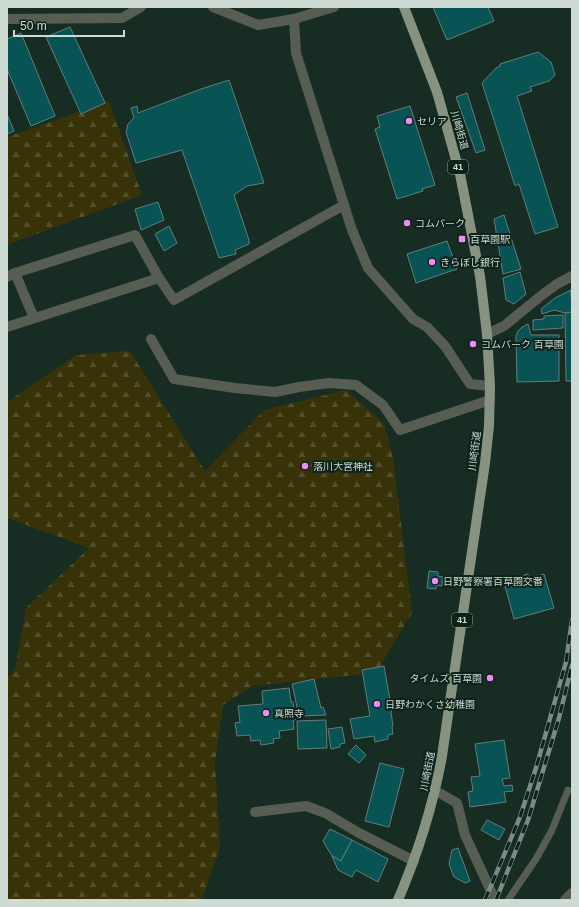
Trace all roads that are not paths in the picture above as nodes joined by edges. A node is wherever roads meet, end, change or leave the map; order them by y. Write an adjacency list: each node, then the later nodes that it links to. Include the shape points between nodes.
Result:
1 (141, 7): 5 (street, via 122,18)
2 (213, 7): 6 (street, via 258,25)
3 (334, 7): 6 (street)
4 (404, 7): 13 (main road, 川崎街道 / 41, via 437,92 460,174 480,276)
5 (7, 19)
6 (294, 19): 7 (street, via 296,53)
7 (344, 205): 10 (street, via 174,300); 15 (street, via 368,268 413,319 427,327 445,346 470,384)
8 (11, 275): 10 (street, via 135,236); 11 (street)
9 (572, 276): 13 (street, via 542,295 504,326)
10 (159, 278): 11 (street)
11 (34, 318): 12 (street)
12 (7, 326)
13 (487, 334): 15 (main road, 川崎街道 / 41)
14 (151, 339): 16 (street, via 174,379 275,392 329,383 356,385 383,405 400,430)
15 (490, 386): 16 (main road, 川崎街道 / 41)
16 (490, 400): 18 (main road, 川崎街道 / 41, via 485,463)
17 (568, 790): 24 (lane, via 552,830)
18 (436, 791): 20 (main road, 川崎街道 / 41); 23 (street, via 457,803 465,835)
19 (255, 812): 20 (street, via 306,806 325,813)
20 (414, 861): 22 (main road, 川崎街道 / 41)
21 (572, 893): 25 (street)
22 (398, 900)
23 (495, 900)
24 (508, 900)
25 (565, 900)

